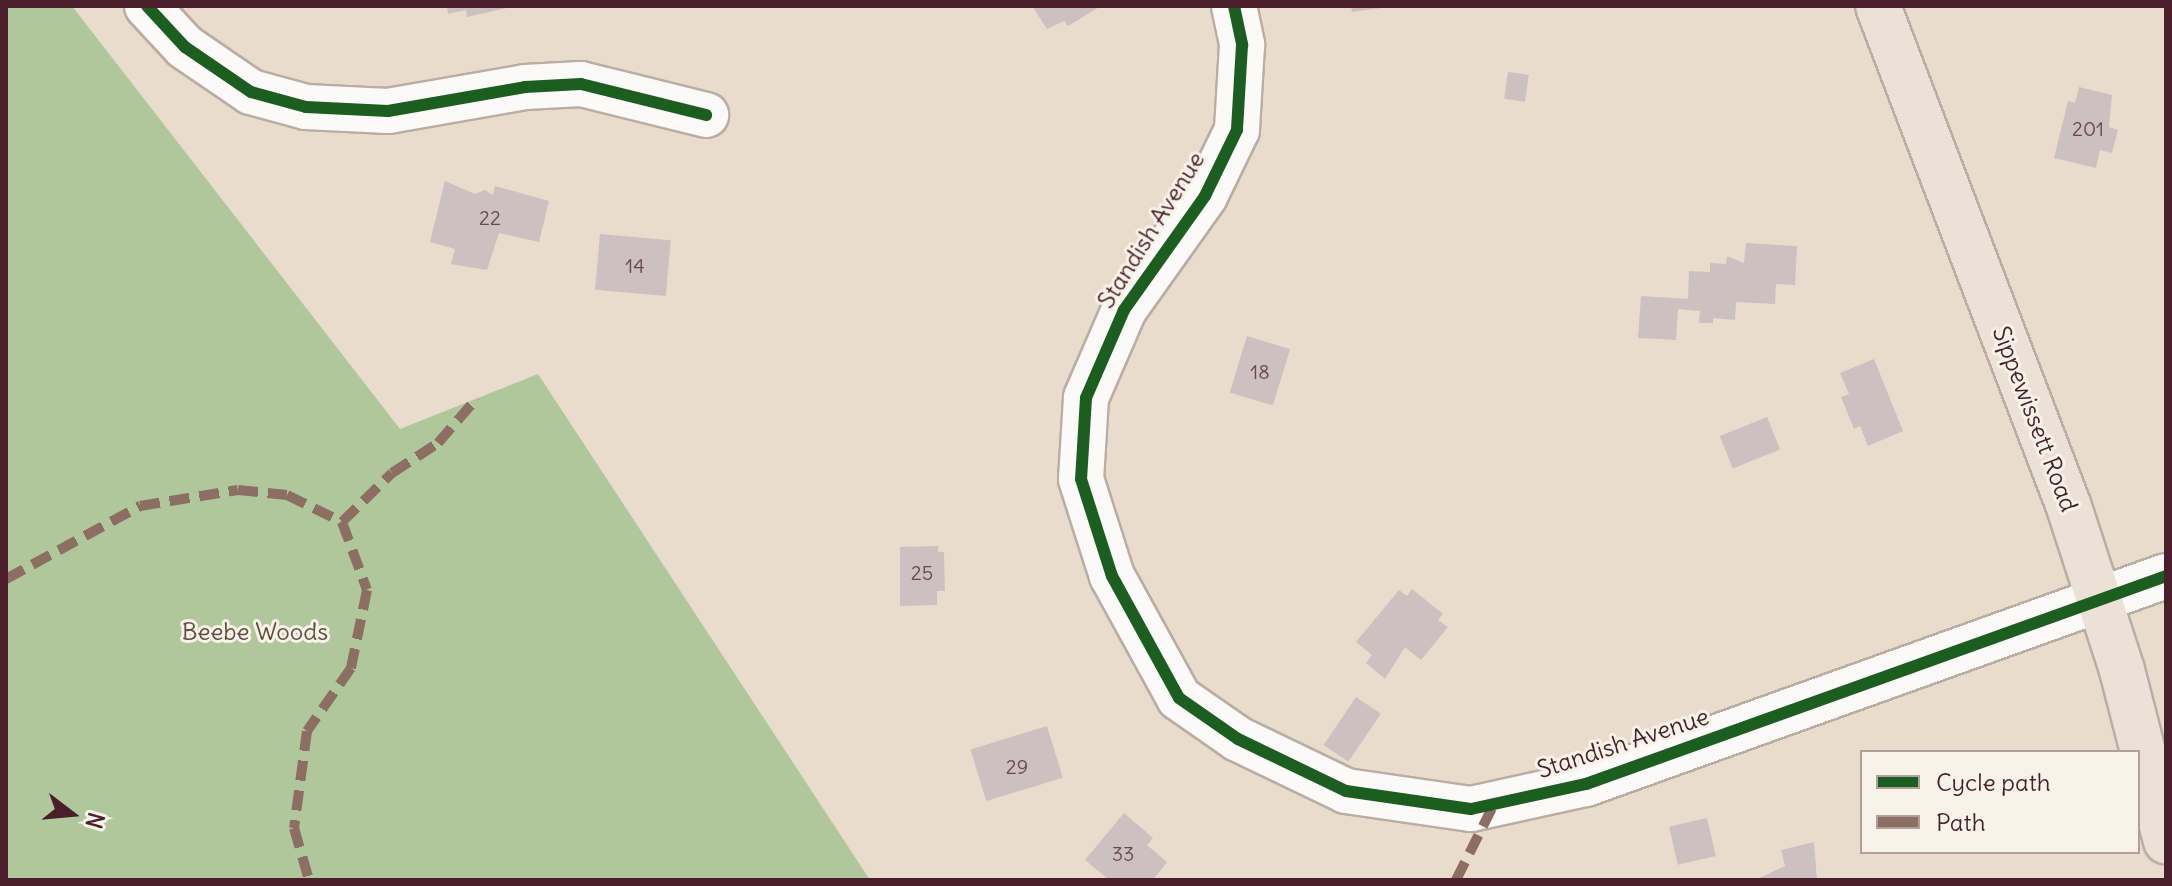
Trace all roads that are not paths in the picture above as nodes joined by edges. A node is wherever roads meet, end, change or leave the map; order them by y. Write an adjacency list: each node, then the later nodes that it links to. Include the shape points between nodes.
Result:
1 (147, 6): 4 (street, via 185,47 251,92 306,107 388,111 525,87 581,84)
2 (1234, 6): 6 (street, Standish Avenue, via 1242,45 1237,130 1205,196 1124,310 1086,398 1081,479 1112,576 1179,698 1238,739 1346,791 1471,809 1586,784)
3 (1878, 6): 6 (main road, Sippewissett Road)
4 (706, 115)
5 (2166, 576): 6 (street, Standish Avenue)
6 (2101, 601): 7 (main road, Sippewissett Road)
7 (2166, 841)

